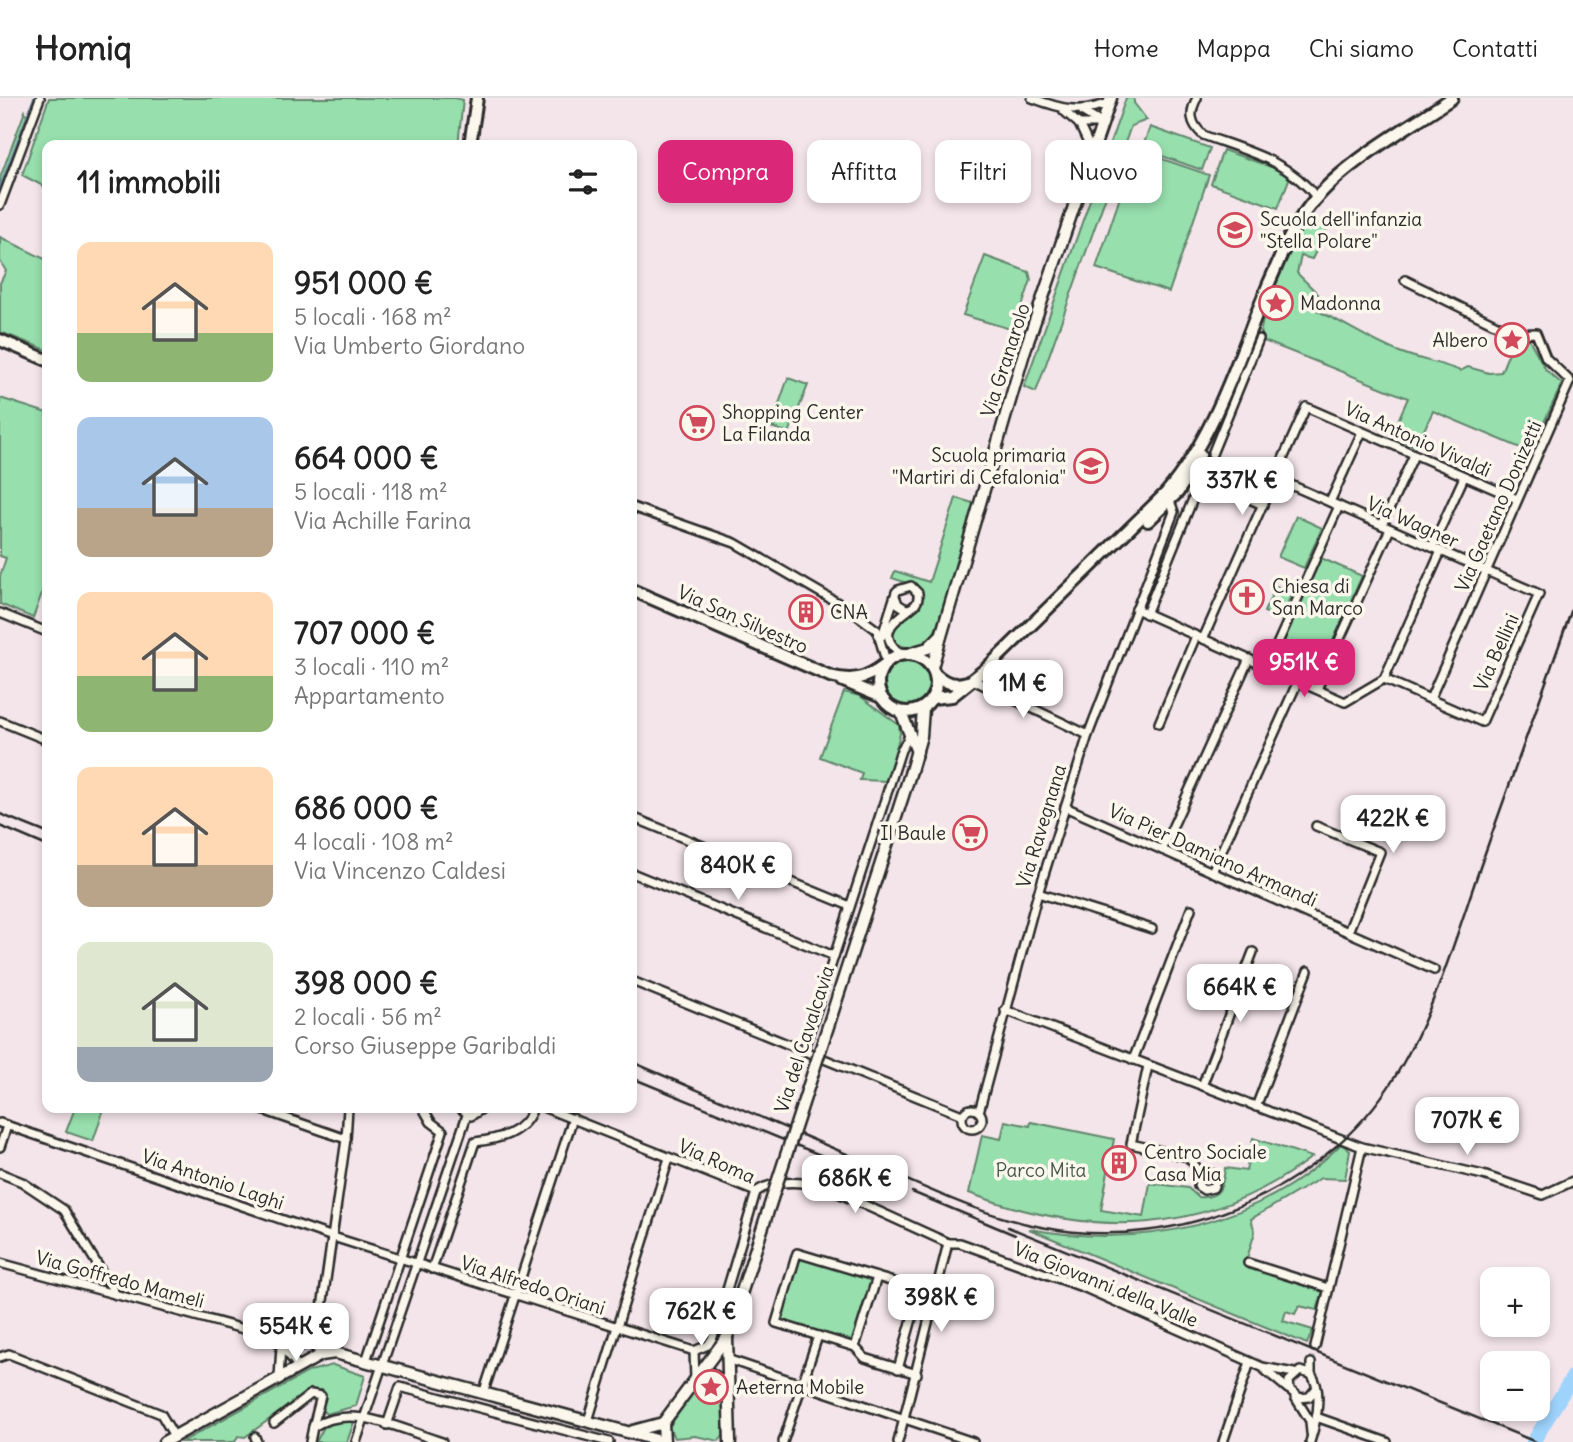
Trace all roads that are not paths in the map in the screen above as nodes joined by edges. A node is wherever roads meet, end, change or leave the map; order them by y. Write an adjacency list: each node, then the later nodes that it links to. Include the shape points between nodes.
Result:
1 (40, 98): 16 (street)
2 (477, 98): 11 (main road)
3 (1032, 98): 7 (street)
4 (1197, 98): 14 (street, via 1191,116 1203,135 1282,164)
5 (1452, 98): 14 (main road, Via Ravegnana, via 1346,171)
6 (1110, 100): 8 (street); 10 (main road, Via Granarolo)
7 (1064, 110): 8 (street); 9 (street)
8 (1083, 111): 10 (street)
9 (1079, 124): 10 (street); 12 (street)
10 (1103, 124): 13 (main road, Via Granarolo)
11 (471, 140)
12 (1086, 140)
13 (1097, 140)
14 (1317, 198): 21 (main road, Via Ravegnana, via 1284,249)
15 (1075, 203): 51 (main road, Via Granarolo, via 1024,353)
16 (0, 205)
17 (1405, 280): 29 (street, Via Gaetano Donizetti, via 1515,334 1536,333 1546,358 1570,381)
18 (0, 340): 20 (main road)
19 (1259, 340): 21 (street, Via Ravegnana)
20 (42, 358)
21 (1233, 390): 22 (main road, Via Ravegnana); 24 (street, Via Ravegnana)
22 (1221, 403): 26 (main road, Via Ravegnana); 32 (main road, Via Ravegnana)
23 (1362, 432): 25 (street, Via Antonio Vivaldi); 28 (street, Via Antonio Vivaldi, via 1306,407); 30 (street)
24 (1212, 454)
25 (1414, 455): 27 (street, Via Antonio Vivaldi); 35 (street)
26 (1196, 476): 31 (street); 32 (main road, Via Ravegnana); 47 (street, Via Ravegnana)
27 (1464, 477): 29 (street, Via Antonio Vivaldi); 38 (street)
28 (1275, 478): 30 (street, Via Wagner); 31 (street)
29 (1517, 499): 40 (street, Via Gaetano Donizetti)
30 (1330, 502): 33 (street, Via Wagner)
31 (1263, 505): 52 (street)
32 (1170, 506): 37 (main road); 37 (main road); 45 (street, Via Ravegnana)
33 (1339, 506): 35 (street, Via Wagner); 57 (street)
34 (637, 509): 49 (street, via 735,544)
35 (1382, 525): 36 (street, Via Wagner)
36 (1390, 528): 38 (street, Via Wagner); 63 (street)
37 (1118, 542): 61 (main road)
38 (1432, 547): 39 (street, Via Wagner)
39 (1441, 551): 40 (street, Via Wagner); 60 (street)
40 (1487, 571): 42 (street, Via Wagner); 66 (street, Via Gaetano Donizetti)
41 (637, 592): 59 (main road, Via San Silvestro)
42 (1539, 594): 66 (street, Via Bellini, via 1482,722)
43 (895, 596): 44 (street, via 900,607); 44 (street, via 901,587 914,588 918,597); 48 (street)
44 (912, 608): 54 (street, via 888,630 896,650)
45 (1136, 609): 47 (street); 72 (street, Via Ravegnana)
46 (0, 613): 50 (street)
47 (1146, 614): 52 (street)
48 (886, 619): 49 (street); 53 (street)
49 (871, 623): 53 (street)
50 (42, 630)
51 (940, 635): 54 (main road, via 928,648); 58 (main road, Via Granarolo)
52 (1200, 638): 55 (street); 70 (street)
53 (882, 640): 56 (street)
54 (910, 653): 56 (main road); 58 (main road)
55 (1249, 659): 57 (street); 78 (street)
56 (885, 663): 59 (main road, via 871,675); 64 (main road, via 877,681)
57 (1267, 667): 62 (street)
58 (934, 670): 61 (main road, via 943,682 953,685); 65 (main road)
59 (841, 679): 64 (main road, Via San Silvestro)
60 (1384, 679): 63 (street, via 1345,702); 66 (street)
61 (972, 680): 65 (main road, via 952,695); 72 (street)
62 (1298, 681): 63 (street); 79 (street)
63 (1317, 689)
64 (881, 697): 68 (main road)
65 (932, 698): 67 (main road)
66 (1430, 699)
67 (923, 709): 68 (main road); 74 (main road, Via del Cavalcavia)
68 (901, 712): 71 (main road)
69 (0, 721): 73 (street)
70 (1159, 723)
71 (911, 733): 74 (main road); 82 (street, Via del Cavalcavia, via 901,750)
72 (1088, 735): 75 (street, Via Ravegnana)
73 (42, 738)
74 (917, 753): 131 (main road, Via del Cavalcavia, bridge)
75 (1065, 807): 78 (street, Via Pier Damiano Armandi); 81 (street, Via Ravegnana)
76 (637, 819): 82 (street)
77 (1316, 826): 85 (street, via 1380,852)
78 (1163, 850): 79 (street, Via Pier Damiano Armandi)
79 (1212, 872): 85 (street, Via Pier Damiano Armandi)
80 (637, 875): 87 (street)
81 (1038, 893): 84 (street); 91 (street, Via Ravegnana)
82 (850, 906): 87 (street, Via del Cavalcavia)
83 (1191, 909): 93 (street)
84 (1153, 929)
85 (1348, 932): 88 (street, Via Pier Damiano Armandi)
86 (1253, 952): 95 (street)
87 (834, 956): 92 (street, Via del Cavalcavia)
88 (1434, 970)
89 (1308, 971): 96 (street)
90 (637, 983): 92 (street)
91 (1005, 1010): 93 (street); 97 (street, Via Ravegnana)
92 (803, 1052): 104 (street)
93 (1133, 1060): 94 (street)
94 (1148, 1066): 95 (street); 112 (street, via 1131,1144 1188,1157)
95 (1202, 1086): 96 (street)
96 (1256, 1107): 109 (street)
97 (979, 1112): 104 (street, via 970,1109); 104 (street, via 981,1125 972,1129 963,1125)
98 (271, 1113): 107 (street)
99 (348, 1113): 107 (street)
100 (425, 1113): 117 (street, via 443,1131)
101 (465, 1113): 120 (street)
102 (530, 1113): 121 (street, via 520,1128 475,1142)
103 (559, 1113): 105 (street, Via Roma)
104 (962, 1115)
105 (573, 1118): 110 (street, Via Roma); 127 (street)
106 (4, 1125): 108 (street); 115 (street, Via Antonio Laghi)
107 (346, 1139): 115 (street)
108 (0, 1147)
109 (1362, 1147): 113 (street, via 1483,1175 1543,1195); 123 (street)
110 (669, 1158): 114 (street, Via Roma); 128 (street)
111 (0, 1173): 125 (street, via 64,1210)
112 (1201, 1173)
113 (1573, 1181)
114 (756, 1192): 116 (street, Via Giovanni della Valle, via 763,1186 801,1182 823,1186); 136 (street, Via Roma, via 713,1337)
115 (333, 1237): 117 (street, Via Antonio Laghi); 132 (street, via 319,1329)
116 (948, 1243): 126 (street); 141 (street, Via Giovanni della Valle, via 960,1243 1085,1288)
117 (400, 1258): 120 (street, Via Antonio Laghi); 140 (street)
118 (0, 1263): 125 (street, Via Goffredo Mameli)
119 (1248, 1263): 123 (street)
120 (415, 1264): 121 (street, Via Alfredo Oriani); 142 (street)
121 (432, 1269): 127 (street, Via Alfredo Oriani)
122 (877, 1277): 124 (street); 129 (street, via 797,1253 776,1323); 134 (street)
123 (1328, 1288): 135 (street)
124 (920, 1290): 126 (street); 145 (street)
125 (116, 1295): 130 (street, Via Goffredo Mameli)
126 (936, 1295): 147 (street)
127 (516, 1296): 128 (street, Via Alfredo Oriani); 154 (street)
128 (617, 1329): 136 (street, Via Alfredo Oriani); 161 (street)
129 (818, 1336): 134 (street); 151 (street)
130 (273, 1337): 132 (street, Via Goffredo Mameli); 133 (street)
131 (727, 1337): 139 (main road, Via del Cavalcavia); 150 (main road, Via del Cavalcavia)
132 (312, 1342): 133 (street, via 292,1349); 137 (street)
133 (281, 1346): 143 (street); 149 (street)
134 (855, 1347): 145 (street, via 865,1358)
135 (1315, 1347)
136 (694, 1351): 150 (street)
137 (321, 1355): 140 (main road, via 335,1353); 143 (main road)
138 (0, 1357): 168 (street, via 9,1354 161,1414)
139 (727, 1359): 151 (street); 152 (main road, Via del Cavalcavia)
140 (366, 1362): 142 (main road)
141 (1250, 1362): 144 (street, Via Giovanni della Valle); 181 (street)
142 (382, 1366): 154 (main road); 157 (street)
143 (299, 1367): 149 (main road)
144 (1262, 1367): 146 (street, Via Giovanni della Valle); 155 (street, Via Giovanni della Valle)
145 (898, 1368): 147 (street)
146 (1297, 1372): 148 (street); 148 (street, via 1311,1363); 155 (street, via 1289,1381)
147 (917, 1374): 159 (street)
148 (1311, 1374): 153 (street)
149 (279, 1378): 168 (main road)
150 (696, 1378): 152 (main road, via 711,1374); 163 (main road, Via del Cavalcavia)
151 (803, 1384): 159 (street); 178 (street)
152 (728, 1385): 170 (main road, Via del Cavalcavia)
153 (1315, 1390): 155 (street, via 1305,1398); 158 (street)
154 (483, 1394): 156 (main road)
155 (1293, 1394): 169 (street, via 1310,1421)
156 (531, 1406): 160 (street); 161 (main road)
157 (364, 1418): 164 (street); 165 (street, via 337,1416); 174 (street)
158 (1319, 1418): 169 (street); 171 (street)
159 (906, 1419): 179 (street); 180 (street)
160 (526, 1420): 164 (street, via 400,1387); 176 (street)
161 (588, 1421): 166 (main road)
162 (274, 1423): 165 (street, via 311,1394 321,1396)
163 (663, 1423): 167 (main road); 177 (main road)
164 (387, 1425): 175 (street)
165 (313, 1427): 173 (street)
166 (613, 1428): 167 (main road); 176 (street)
167 (629, 1432): 177 (main road)
168 (174, 1436): 172 (main road)
169 (1311, 1439)
170 (729, 1440)
171 (1377, 1440): 182 (street)
172 (164, 1442)
173 (310, 1442)
174 (356, 1442)
175 (442, 1442)
176 (609, 1442)
177 (664, 1442)
178 (783, 1442)
179 (898, 1442)
180 (973, 1442)
181 (1223, 1442)
182 (1387, 1442)

